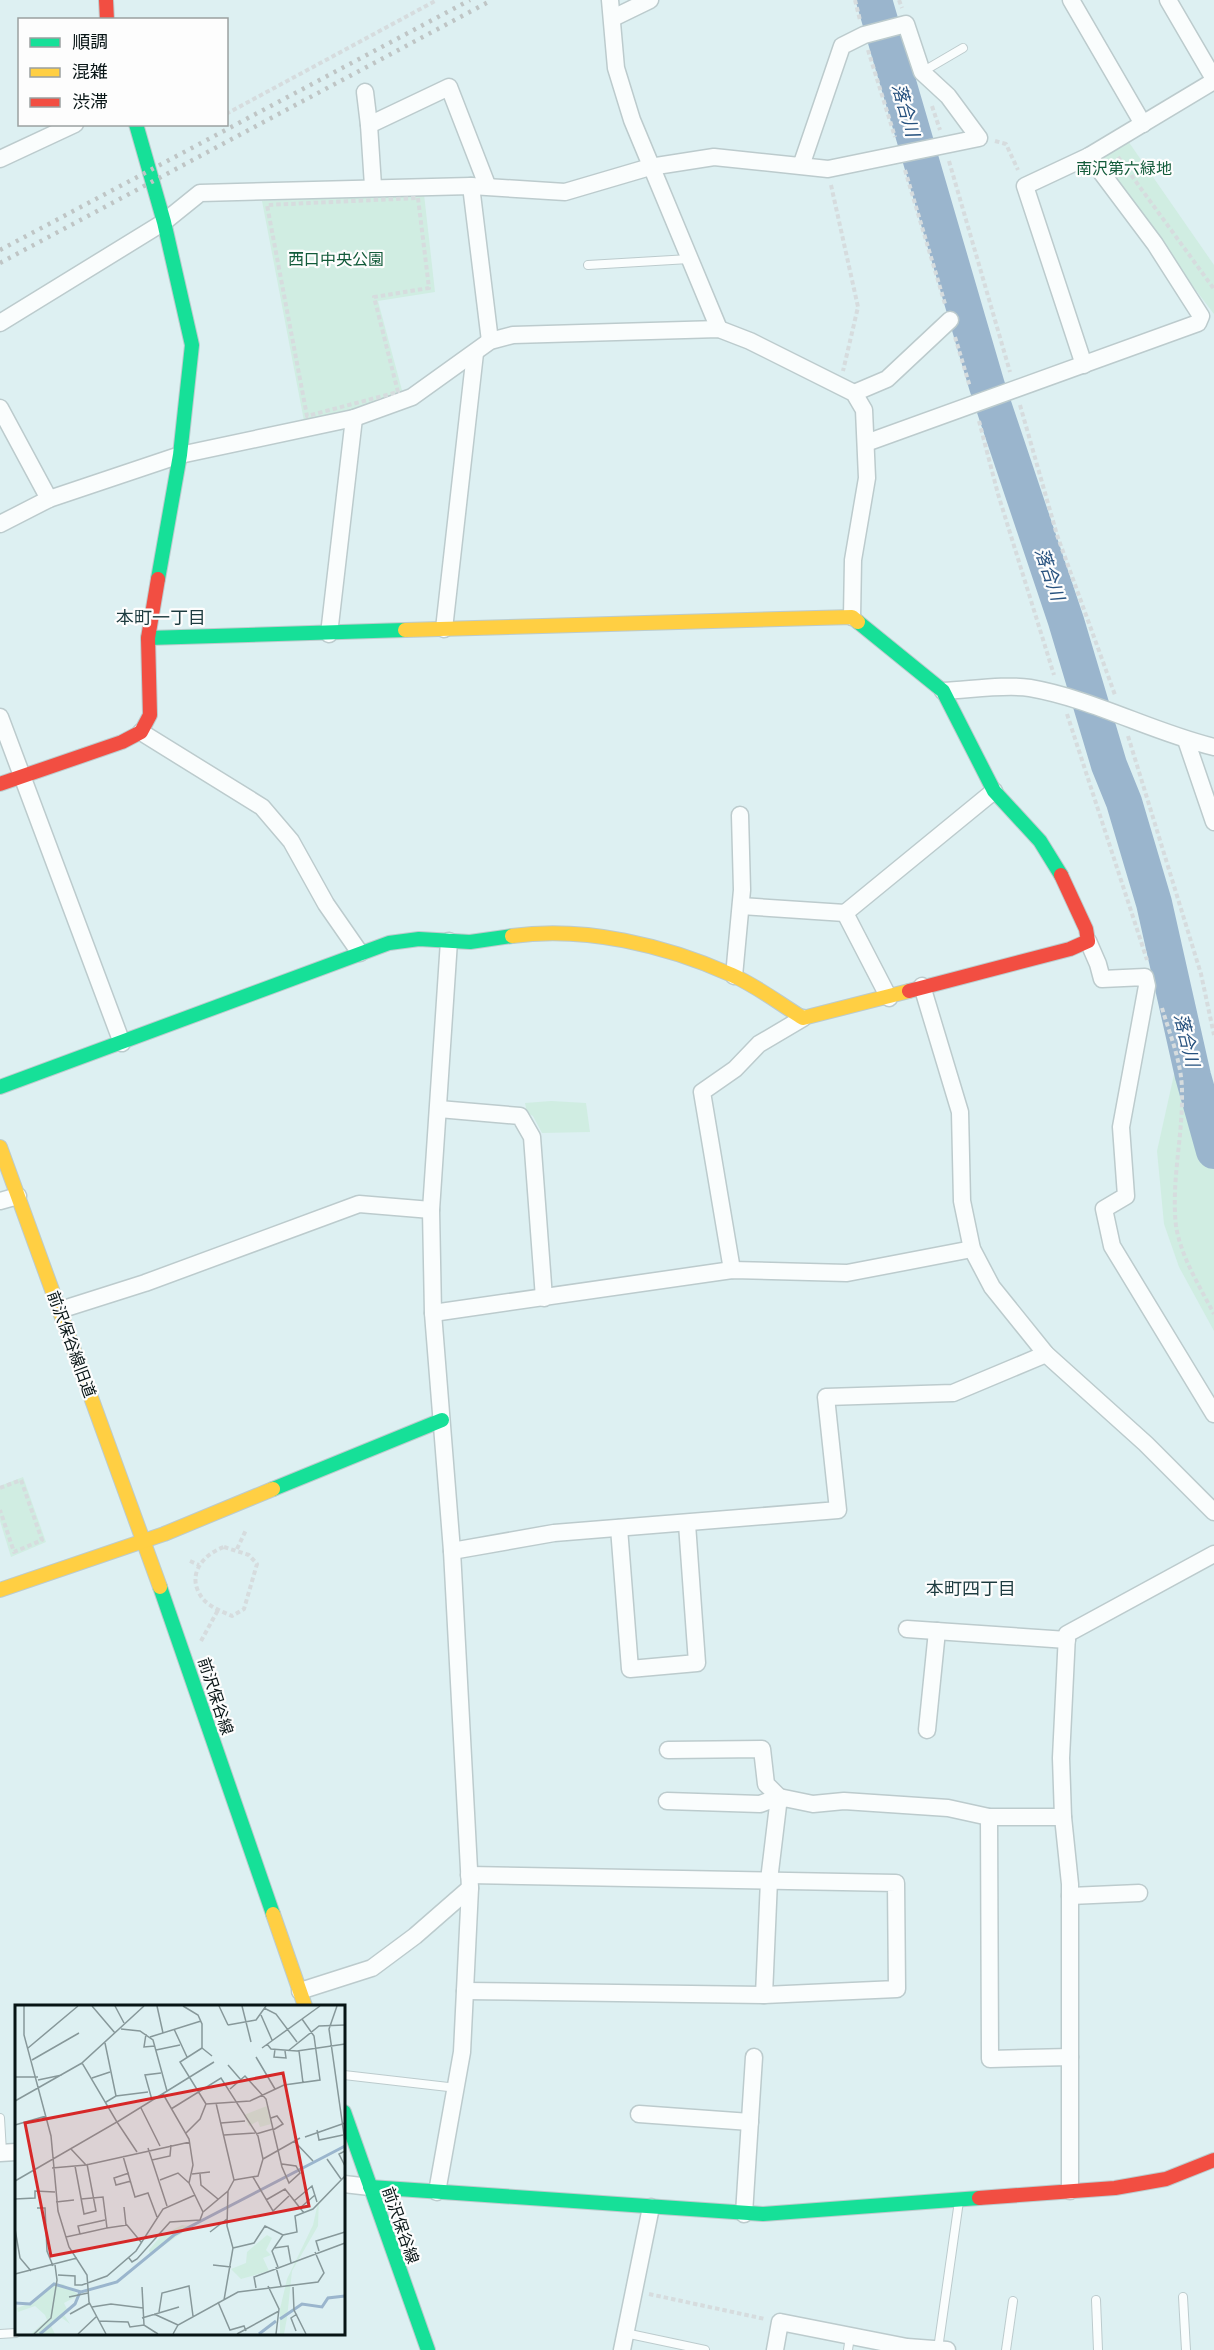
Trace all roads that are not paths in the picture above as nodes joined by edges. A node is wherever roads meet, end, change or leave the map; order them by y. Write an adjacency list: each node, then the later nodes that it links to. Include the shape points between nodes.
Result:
1 (106, 0): 6 (street)
2 (610, 0): 7 (street)
3 (650, 0): 7 (street)
4 (1071, 0): 13 (street)
5 (1168, 0): 10 (street)
6 (107, 18)
7 (613, 18): 19 (street, via 616,68)
8 (963, 48): 9 (lane)
9 (922, 72): 18 (street, via 906,24 842,46); 18 (street, via 948,96 979,138 828,169)
10 (1214, 80): 13 (street)
11 (365, 92): 12 (street)
12 (369, 124): 20 (street, via 449,87); 21 (street)
13 (1143, 124): 16 (street)
14 (71, 126): 17 (street)
15 (137, 126): 22 (street)
16 (1089, 156): 30 (street, via 1025,186); 30 (street, via 1155,244 1201,316 1198,323)
17 (0, 159)
18 (801, 166): 19 (street, via 714,157)
19 (650, 167): 20 (street, via 565,192); 23 (street)
20 (479, 185): 21 (street); 28 (street)
21 (373, 186): 22 (street, via 200,193)
22 (164, 222): 26 (street); 35 (street, via 192,345)
23 (689, 259): 24 (lane); 27 (street)
24 (588, 265)
25 (950, 320): 31 (street, via 887,379)
26 (0, 323)
27 (719, 329): 28 (street, via 513,335); 31 (street)
28 (490, 341): 29 (street)
29 (475, 353): 33 (street, via 412,397); 39 (street)
30 (1084, 365): 34 (street)
31 (847, 390): 34 (street, via 864,410)
32 (0, 408): 36 (street)
33 (354, 418): 35 (street); 40 (street)
34 (866, 443): 38 (street, via 867,478 854,560)
35 (180, 455): 36 (street); 41 (street)
36 (49, 499): 37 (street)
37 (0, 524)
38 (852, 616): 39 (street); 42 (street)
39 (444, 629): 40 (street)
40 (329, 634): 41 (street)
41 (148, 638): 44 (street, via 150,715)
42 (943, 691): 45 (street, via 1028,688); 49 (street)
43 (0, 717): 47 (street)
44 (141, 732): 47 (street); 56 (street, via 262,807 291,842 326,904)
45 (1186, 740): 46 (street); 51 (street)
46 (1214, 747)
47 (21, 776): 48 (street); 61 (street)
48 (0, 784)
49 (994, 791): 53 (street); 55 (street, via 1040,841 1058,868)
50 (740, 815): 52 (street)
51 (1214, 822)
52 (741, 906): 53 (street); 57 (street)
53 (845, 913): 59 (street)
54 (448, 941): 56 (street, via 419,939); 57 (street, via 562,933 596,936 658,949); 63 (street)
55 (1088, 941): 58 (street, via 1070,949); 74 (street, via 1101,979 1145,977 1147,986 1121,1127 1126,1196 1104,1209 1112,1246)
56 (360, 953): 61 (street)
57 (734, 976): 60 (street)
58 (922, 986): 59 (street); 68 (street, via 960,1112 962,1201)
59 (890, 998): 60 (street)
60 (803, 1018): 69 (street, via 759,1044 735,1069 702,1092)
61 (122, 1043): 62 (street)
62 (0, 1087)
63 (439, 1109): 67 (street); 70 (street, via 520,1116 532,1137)
64 (0, 1147): 65 (street, 前沢保谷線旧道)
65 (18, 1196): 66 (street); 71 (street, 前沢保谷線旧道)
66 (0, 1201)
67 (431, 1210): 71 (street, via 359,1204); 72 (street)
68 (972, 1249): 69 (street, via 847,1273); 73 (street, via 992,1287)
69 (732, 1270): 70 (street)
70 (543, 1298): 72 (street)
71 (60, 1310): 79 (street, 前沢保谷線旧道)
72 (433, 1313): 75 (street)
73 (1046, 1354): 76 (street); 77 (street, via 953,1393 826,1397 838,1510)
74 (1214, 1414)
75 (442, 1420): 79 (street); 80 (street)
76 (1214, 1512)
77 (687, 1524): 78 (street); 78 (street, via 697,1663 630,1669)
78 (618, 1528): 80 (street, via 554,1533)
79 (144, 1541): 82 (street); 98 (street, 前沢保谷線)
80 (452, 1551): 93 (street)
81 (1214, 1554): 85 (street, via 1067,1634)
82 (0, 1590)
83 (907, 1629): 84 (street)
84 (938, 1631): 85 (street); 86 (street)
85 (1067, 1640): 91 (street, via 1061,1758)
86 (927, 1730)
87 (668, 1750): 88 (street, via 762,1749 766,1784)
88 (779, 1797): 89 (street, via 760,1804); 90 (street, via 813,1804 844,1801 948,1808); 92 (street)
89 (667, 1801)
90 (989, 1816): 91 (street); 100 (street, via 990,2059)
91 (1063, 1817): 95 (street)
92 (769, 1880): 93 (street); 97 (street); 97 (street, via 896,1883 897,1989)
93 (469, 1881): 96 (street); 98 (street, via 415,1936 372,1968)
94 (1139, 1893): 95 (street)
95 (1070, 1896): 100 (street)
96 (465, 1991): 97 (street); 102 (street)
97 (764, 1995)
98 (303, 1999)
99 (754, 2057): 106 (street)
100 (1071, 2057): 111 (street)
101 (345, 2074): 102 (lane)
102 (458, 2088): 112 (street)
103 (639, 2114): 106 (street)
104 (345, 2115): 110 (street, 前沢保谷線)
105 (0, 2118): 107 (lane)
106 (750, 2122): 115 (street)
107 (6, 2152)
108 (1214, 2160): 111 (street, via 1166,2179)
109 (345, 2184): 110 (street)
110 (370, 2187): 112 (street); 123 (street, 前沢保谷線)
111 (1070, 2191): 113 (street)
112 (437, 2192): 114 (street)
113 (960, 2200): 115 (street); 122 (lane)
114 (651, 2207): 115 (street); 119 (street)
115 (744, 2214)
116 (1183, 2297): 128 (lane)
117 (1096, 2300): 127 (lane)
118 (1013, 2301): 126 (lane)
119 (624, 2342): 124 (lane)
120 (849, 2343): 121 (street); 125 (street, via 780,2322)
121 (904, 2348): 122 (street)
122 (943, 2349)
123 (428, 2350)
124 (705, 2350)
125 (775, 2350)
126 (1006, 2350)
127 (1098, 2350)
128 (1186, 2350)

